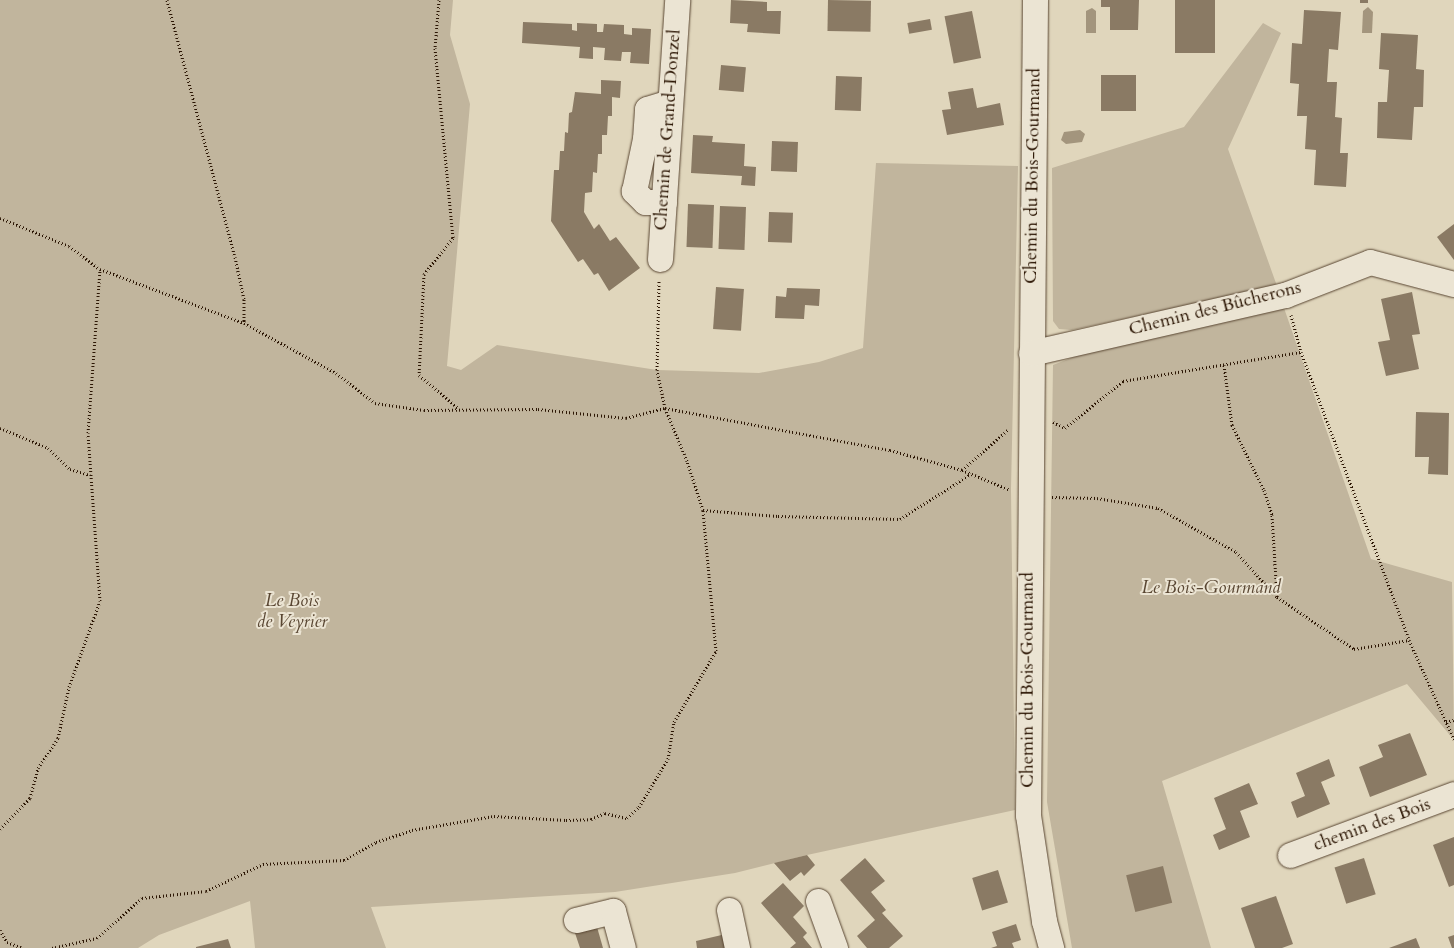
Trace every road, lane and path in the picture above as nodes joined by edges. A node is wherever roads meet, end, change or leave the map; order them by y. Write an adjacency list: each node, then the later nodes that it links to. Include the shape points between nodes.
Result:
1 (167, 0): 10 (path, via 236,257 244,299)
2 (439, 0): 14 (path, via 435,48 453,238 424,274 419,375)
3 (677, 0): 6 (street, Chemin de Grand-Donzel)
4 (1035, 0): 12 (street, Chemin du Bois-Gourmand)
5 (0, 218): 7 (path, via 69,246)
6 (660, 260): 15 (path, via 656,362)
7 (100, 269): 10 (path); 20 (path, via 88,432)
8 (1454, 284): 9 (street, Chemin des Bûcherons, via 1370,262)
9 (1285, 295): 11 (path); 12 (street, Chemin des Bûcherons)
10 (244, 323): 14 (path, via 336,373 375,403 424,410)
11 (1301, 352): 13 (path); 24 (path)
12 (1031, 353): 16 (street, Chemin du Bois-Gourmand)
13 (1224, 364): 16 (path, via 1123,381 1065,428); 23 (path, via 1232,425 1264,490 1272,515)
14 (458, 408): 15 (path, via 538,409 626,418)
15 (664, 408): 18 (path, via 890,450); 22 (path, via 687,461)
16 (1031, 410): 18 (path); 21 (street, Chemin du Bois-Gourmand)
17 (0, 428): 20 (path, via 48,448 70,469)
18 (962, 470): 19 (path)
19 (971, 474): 21 (path); 22 (path, via 900,519 778,516)
20 (90, 476): 29 (path, via 100,601 69,687 58,738 38,768 30,798)
21 (1029, 497): 23 (path, via 1097,498 1158,508 1236,552); 40 (street, Chemin du Bois-Gourmand, via 1028,814)
22 (703, 510): 36 (path, via 716,651 674,722 668,759 648,797 627,818 605,814 591,819 566,820 494,816 412,830 376,842 344,860 263,864 206,892 142,898 97,938)
23 (1278, 597): 24 (path, via 1354,649)
24 (1409, 640): 26 (path)
25 (1454, 720): 26 (path)
26 (1446, 722): 27 (path)
27 (1454, 739)
28 (1454, 794): 30 (street, chemin des Bois)
29 (0, 829)
30 (1290, 855)
31 (818, 901): 39 (street)
32 (729, 910): 38 (street)
33 (576, 920): 37 (street, via 612,911)
34 (0, 930): 35 (path, via 7,942)
35 (23, 948)
36 (52, 948)
37 (623, 948)
38 (737, 948)
39 (835, 948)
40 (1051, 948)

